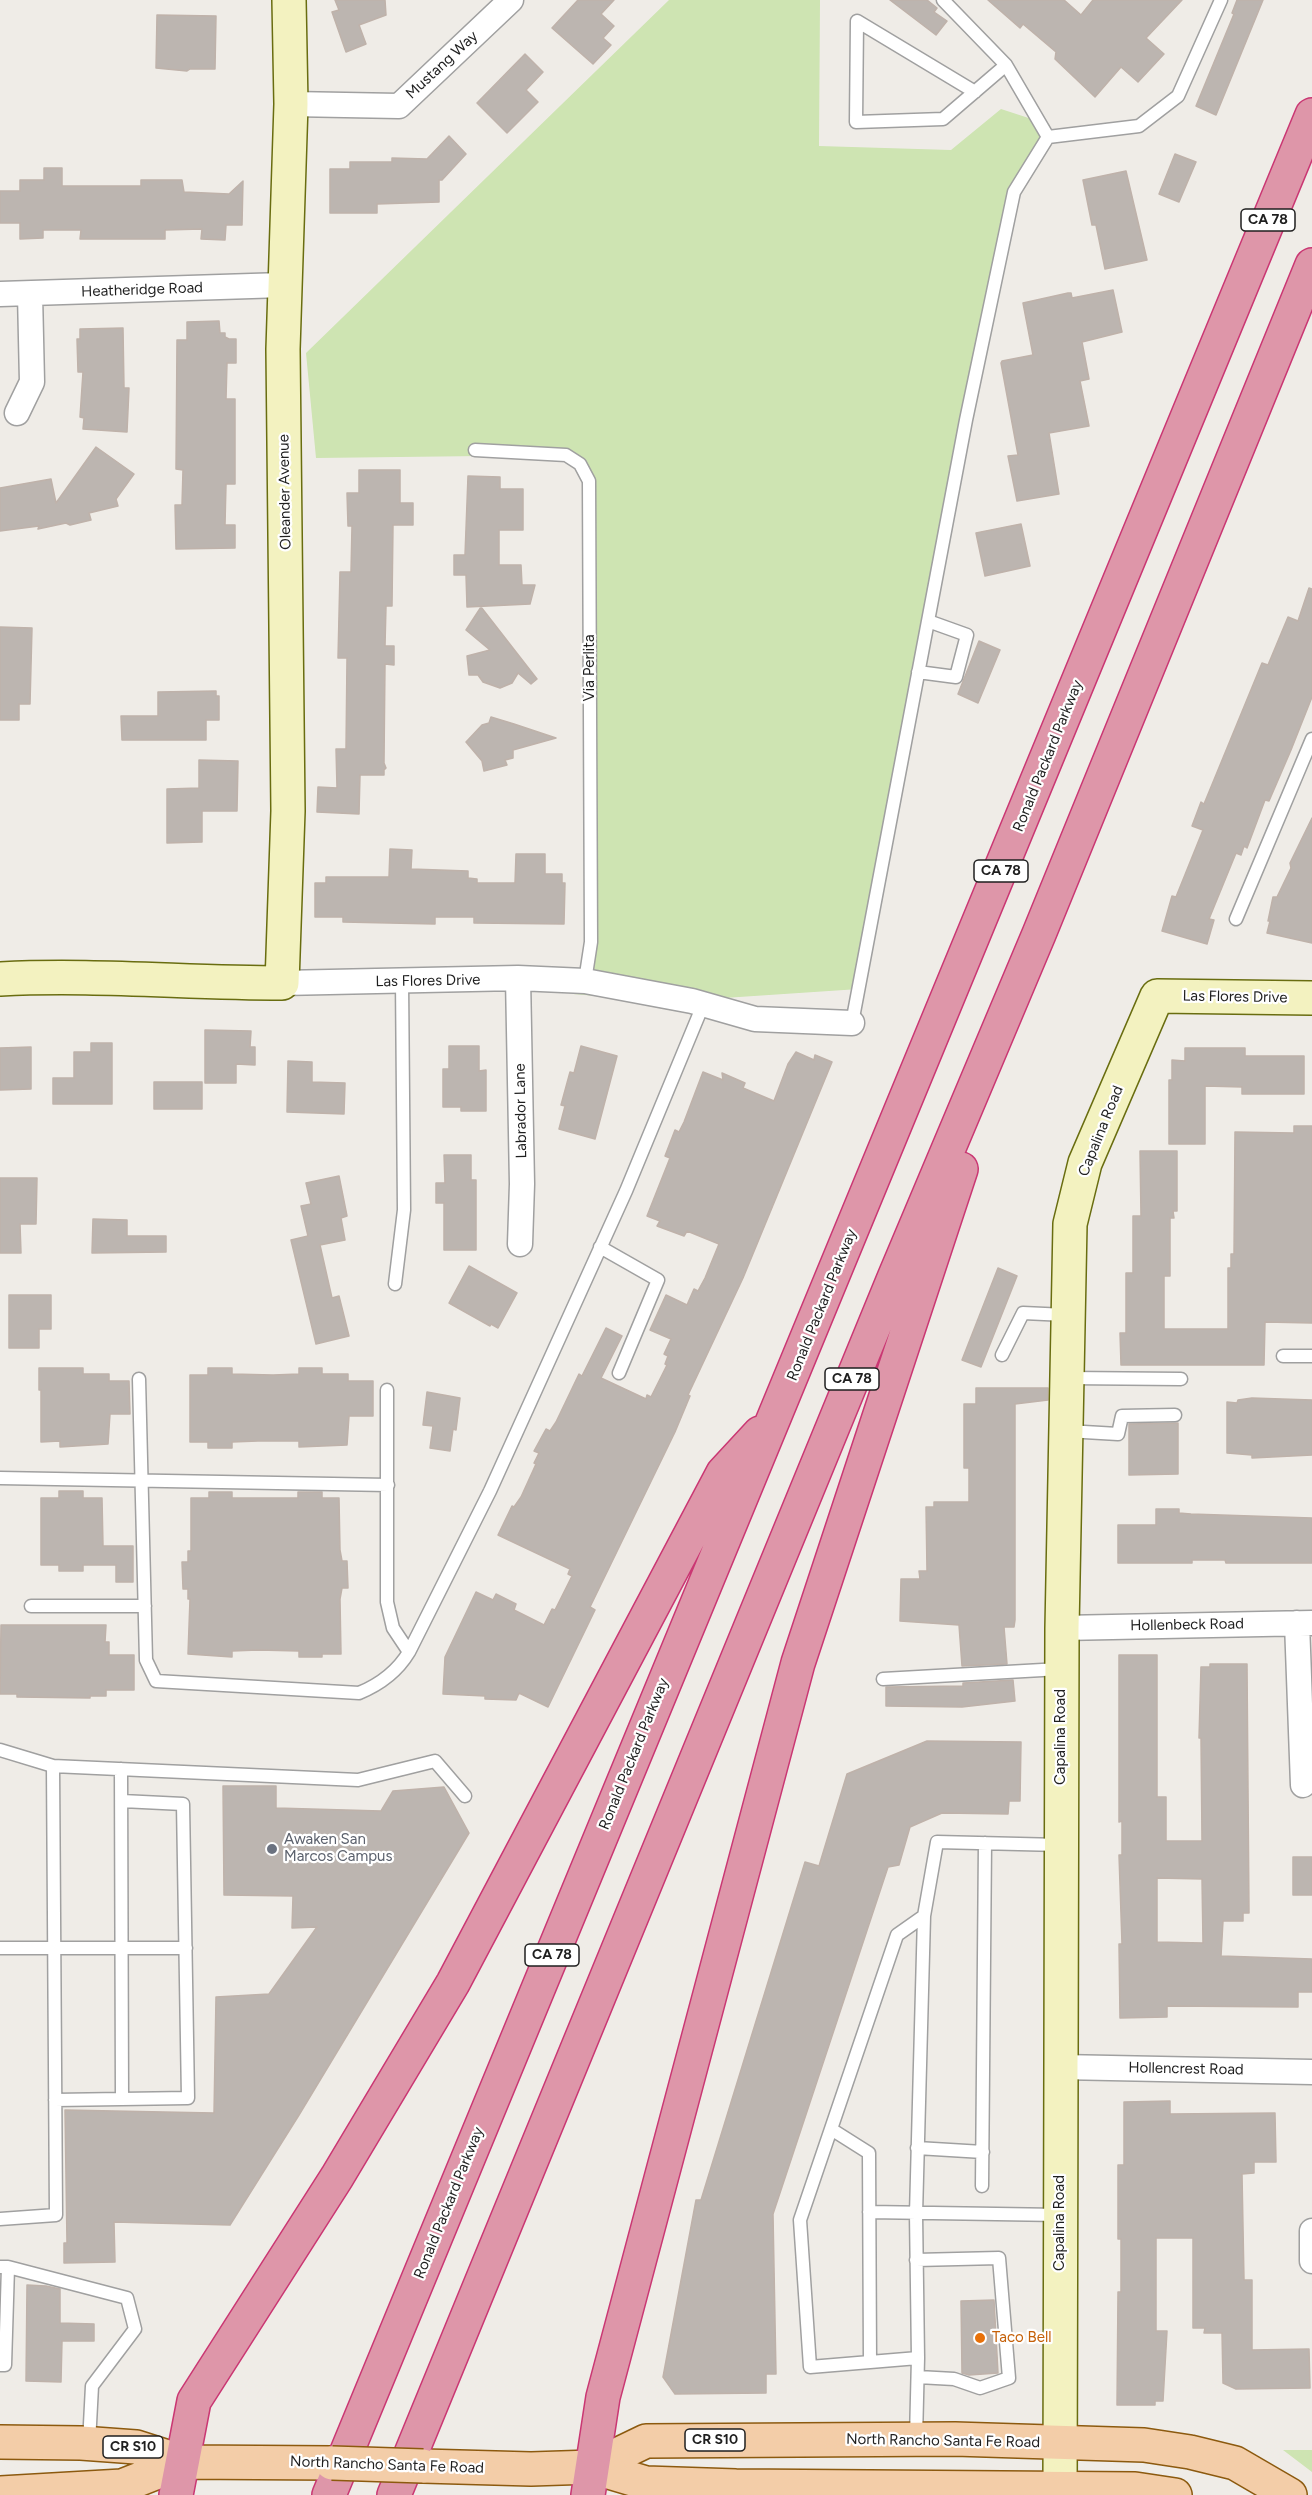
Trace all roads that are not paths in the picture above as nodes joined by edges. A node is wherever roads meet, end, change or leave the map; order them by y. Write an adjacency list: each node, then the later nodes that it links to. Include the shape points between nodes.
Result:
1 (289, 0): 7 (street, Oleander Avenue)
2 (511, 0): 7 (street, Mustang Way, via 399,106)
3 (943, 0): 5 (lane)
4 (1221, 0): 9 (lane, via 1178,96 1139,126)
5 (1006, 65): 6 (lane); 9 (lane)
6 (975, 92): 6 (lane, via 943,119 856,122 857,21)
7 (291, 104): 11 (street, Oleander Avenue)
8 (1312, 115): 43 (highway, Ronald Packard Parkway / CA 78)
9 (1048, 137): 16 (lane, via 1014,192)
10 (1312, 265): 20 (highway, CA 78)
11 (283, 285): 13 (street, Heatheridge Road); 25 (street, Oleander Avenue, via 288,812)
12 (0, 294): 13 (street, Heatheridge Road)
13 (30, 294): 14 (street, via 32,382)
14 (17, 413)
15 (476, 450): 24 (lane, Via Perlita, via 566,455 580,464 589,481 591,942)
16 (928, 621): 17 (lane); 17 (lane, via 967,635 956,676)
17 (918, 672): 29 (lane)
18 (1312, 739): 19 (lane)
19 (1236, 919)
20 (1039, 934): 93 (highway, via 798,1663 603,2397); 101 (highway, CA 78, via 889,1289)
21 (518, 978): 23 (street, Las Flores Drive); 24 (street, Las Flores Drive); 30 (street, Labrador Lane)
22 (0, 979): 25 (street, Las Flores Drive, via 101,977)
23 (402, 981): 25 (street, Las Flores Drive); 32 (lane, via 404,1210)
24 (585, 981): 28 (street, Las Flores Drive)
25 (282, 983)
26 (1157, 996): 27 (street, Las Flores Drive); 33 (street, Capalina Road, via 1085,1163 1070,1224)
27 (1312, 998)
28 (703, 1005): 29 (street, Las Flores Drive, via 755,1019); 31 (lane)
29 (852, 1023)
30 (520, 1244)
31 (600, 1247): 37 (lane, via 658,1280); 52 (lane, via 490,1491)
32 (395, 1284)
33 (1068, 1315): 34 (lane, via 1023,1313); 38 (street, Capalina Road)
34 (1002, 1355)
35 (1283, 1356): 36 (lane)
36 (1312, 1356)
37 (619, 1373)
38 (1066, 1378): 39 (lane); 44 (street, Capalina Road)
39 (1181, 1378)
40 (139, 1379): 46 (lane)
41 (387, 1390): 47 (lane)
42 (1175, 1415): 44 (lane, via 1122,1416 1118,1434)
43 (776, 1416): 92 (highway, via 723,1473 453,1983 337,2177 194,2401); 100 (highway, Ronald Packard Parkway / CA 78)
44 (1065, 1431): 51 (street, Capalina Road)
45 (0, 1478): 46 (lane)
46 (141, 1482): 47 (lane); 49 (lane)
47 (388, 1485): 52 (lane, via 387,1602 393,1628)
48 (31, 1606): 49 (lane)
49 (145, 1606): 52 (lane, via 146,1660 156,1681 359,1693 378,1686)
50 (1305, 1623): 51 (street, Hollenbeck Road); 58 (street)
51 (1062, 1628): 53 (street, Capalina Road)
52 (409, 1652)
53 (1061, 1669): 54 (lane); 62 (street, Capalina Road)
54 (884, 1679)
55 (0, 1750): 56 (lane)
56 (53, 1766): 57 (lane); 66 (lane)
57 (121, 1769): 59 (lane, via 358,1780 435,1761); 60 (lane)
58 (1303, 1785)
59 (465, 1796)
60 (122, 1801): 65 (lane, via 183,1804); 67 (lane)
61 (985, 1843): 62 (lane); 63 (lane, via 937,1842); 74 (lane)
62 (1061, 1845): 68 (street, Capalina Road)
63 (924, 1916): 72 (lane, via 897,1935); 73 (lane)
64 (0, 1948): 66 (lane)
65 (186, 1948): 67 (lane); 70 (lane, via 188,2098)
66 (54, 1949): 67 (lane); 71 (lane)
67 (122, 1949): 70 (lane)
68 (1060, 2067): 69 (street, Hollencrest Road); 78 (street, Capalina Road)
69 (1312, 2072)
70 (122, 2099): 71 (lane)
71 (55, 2100): 79 (lane, via 56,2216)
72 (831, 2129): 76 (lane, via 869,2153); 85 (lane, via 800,2220 810,2367)
73 (917, 2148): 74 (lane); 77 (lane)
74 (983, 2152): 75 (lane)
75 (982, 2186)
76 (869, 2212): 77 (lane); 85 (lane)
77 (916, 2214): 78 (lane); 81 (lane)
78 (1060, 2215): 90 (street, Capalina Road)
79 (0, 2219)
80 (1312, 2231): 82 (street)
81 (916, 2260): 84 (lane); 87 (lane, via 999,2258 1009,2378 980,2388 954,2379)
82 (1312, 2261)
83 (4, 2267): 86 (lane, via 5,2365); 91 (lane, via 127,2298 135,2329 92,2386)
84 (918, 2358): 85 (lane); 87 (lane)
85 (870, 2362)
86 (0, 2365)
87 (918, 2377): 88 (lane)
88 (916, 2439): 90 (main road, North Rancho Santa Fe Road / CR S10); 93 (main road, North Rancho Santa Fe Road / CR S10, via 646,2441)
89 (0, 2442): 91 (main road, CR S10)
90 (1061, 2443): 97 (street, Capalina Road); 103 (main road, North Rancho Santa Fe Road / CR S10, via 1144,2445 1190,2452 1235,2463)
91 (89, 2444): 92 (main road, CR S10, via 136,2447)
92 (183, 2462): 93 (main road, North Rancho Santa Fe Road / CR S10, bridge, via 531,2469); 98 (main road, CR S10, via 122,2486); 99 (highway)
93 (590, 2481): 94 (main road, North Rancho Santa Fe Road / CR S10, via 646,2483)
94 (686, 2490): 95 (main road, North Rancho Santa Fe Road / CR S10)
95 (811, 2491): 96 (main road, North Rancho Santa Fe Road / CR S10)
96 (873, 2491): 97 (main road, North Rancho Santa Fe Road / CR S10)
97 (1060, 2491): 102 (main road, North Rancho Santa Fe Road / CR S10, via 1135,2489)
98 (0, 2493)
99 (176, 2495)
100 (330, 2495)
101 (394, 2495)
102 (1169, 2495)
103 (1290, 2495)

